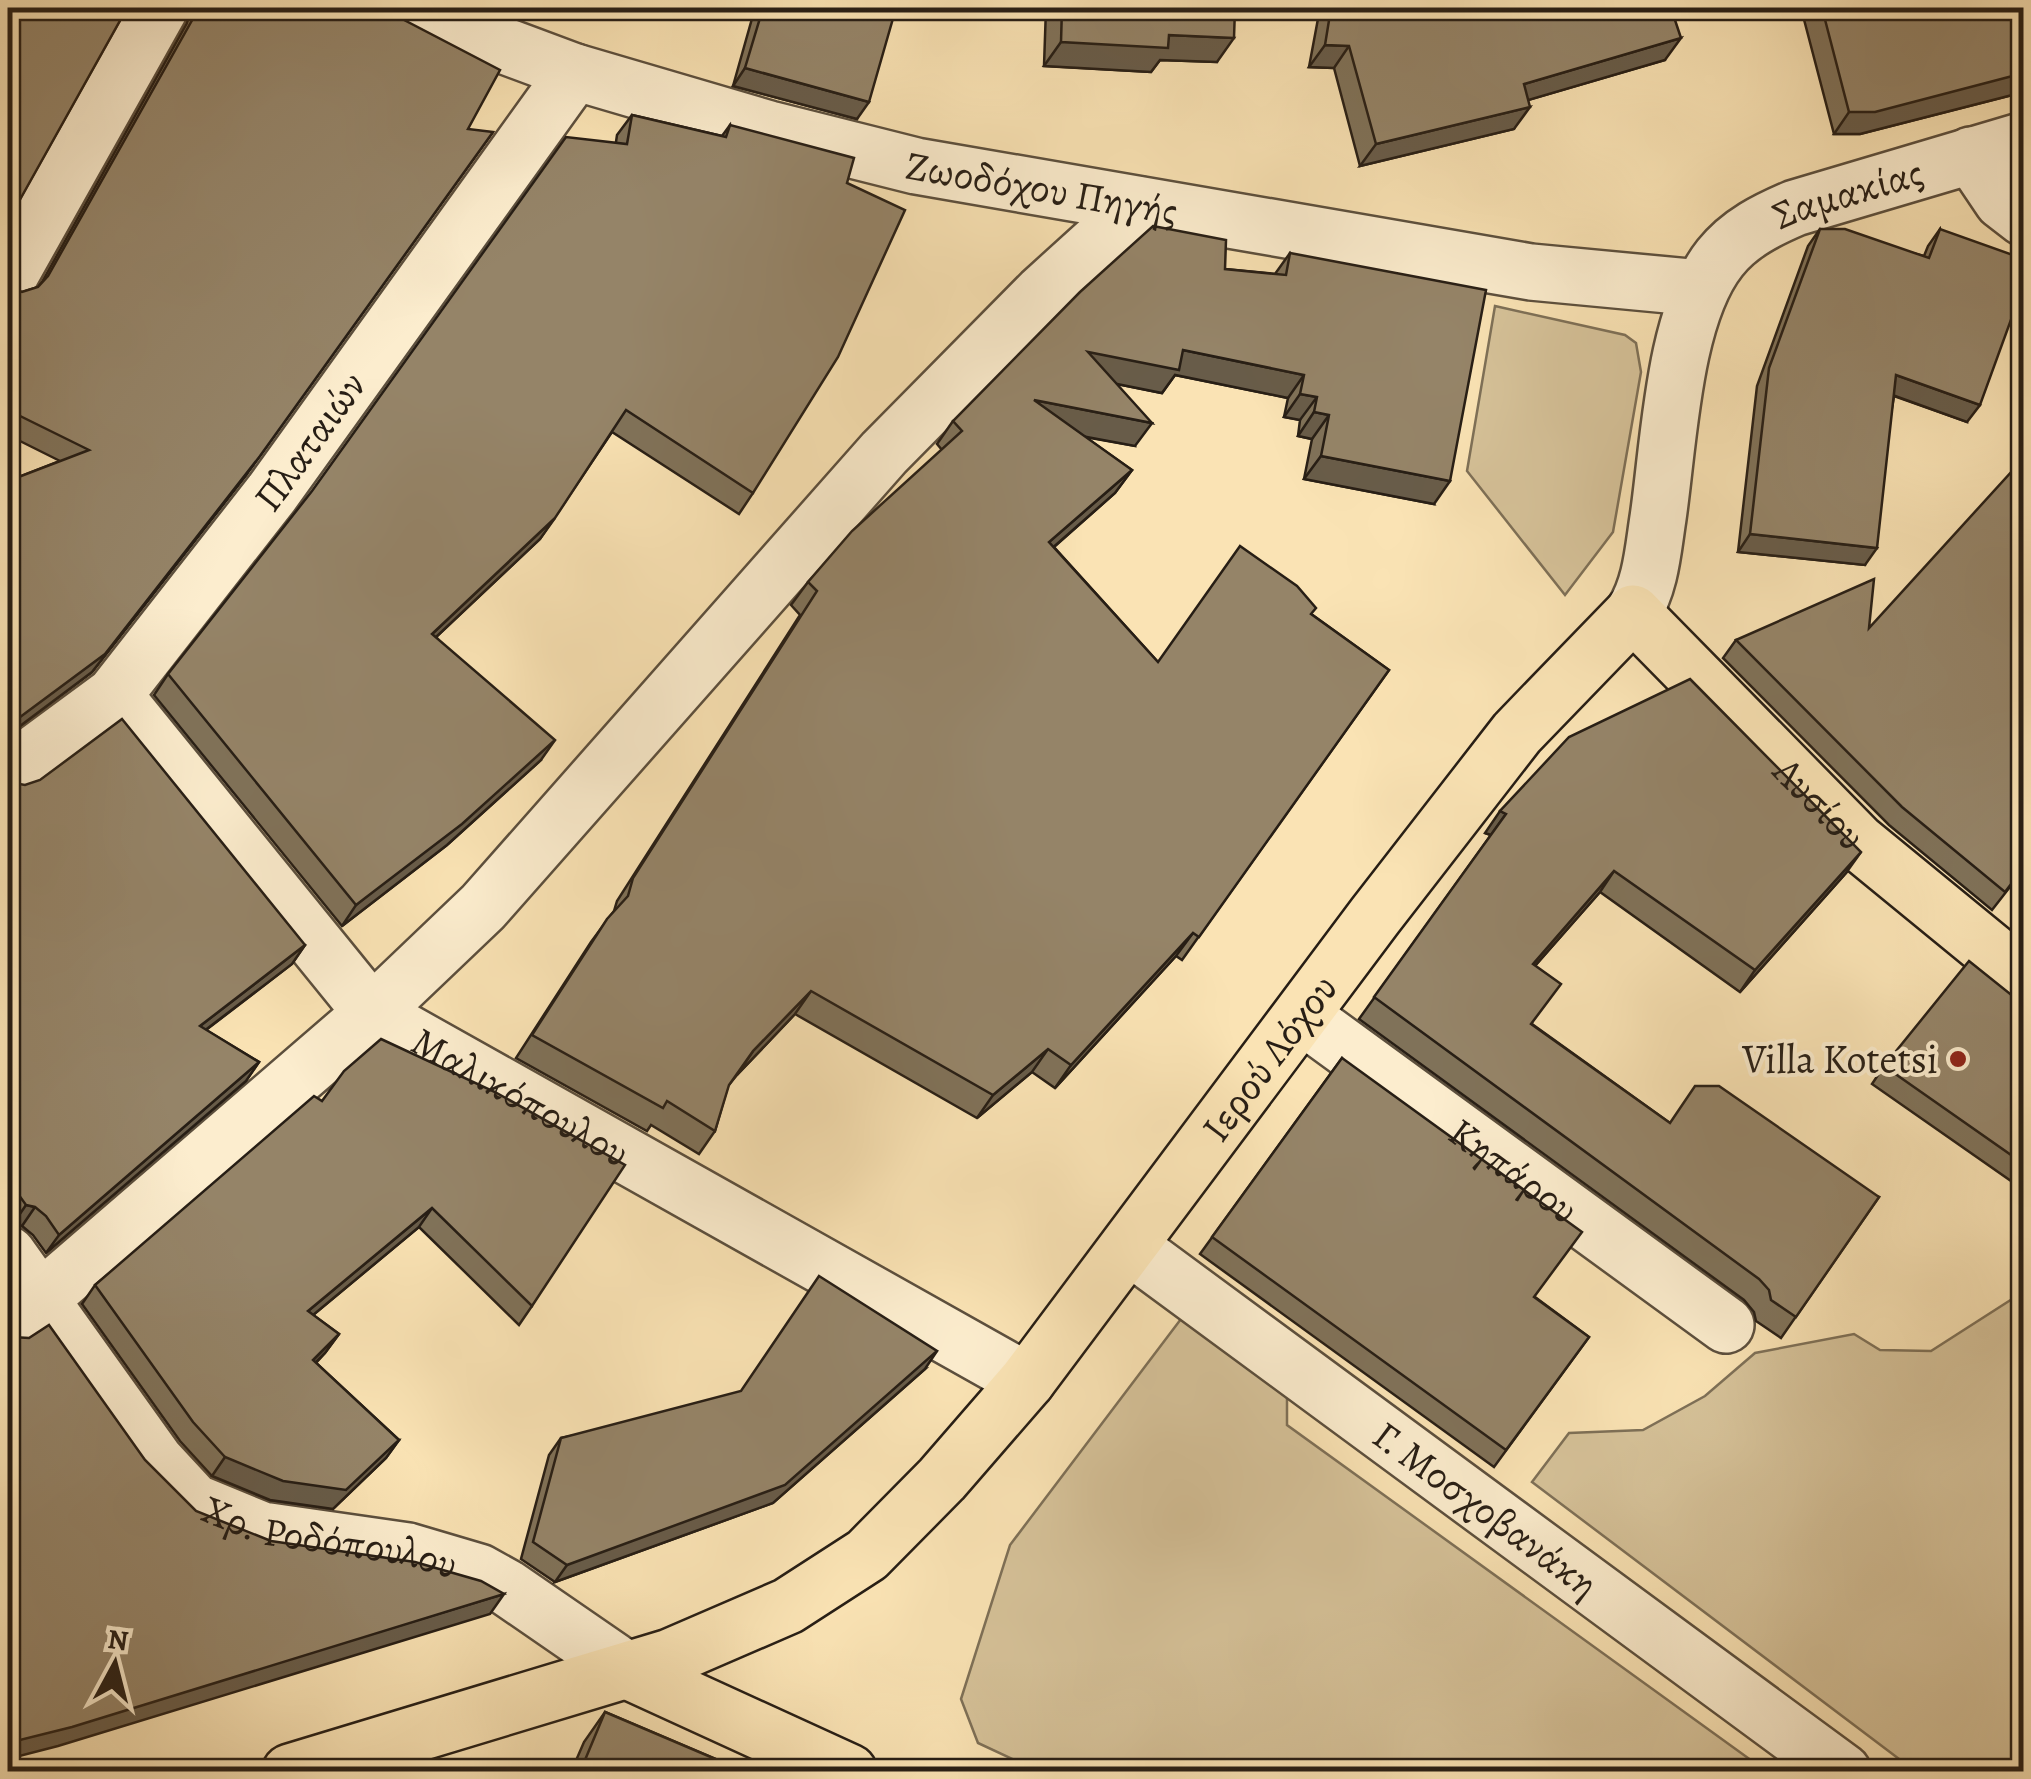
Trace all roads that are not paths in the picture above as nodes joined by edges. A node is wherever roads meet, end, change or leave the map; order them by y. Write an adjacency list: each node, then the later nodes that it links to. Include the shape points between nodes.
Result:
1 (160, 8): 8 (street)
2 (403, 8): 3 (street, Ζωοδόχου Πηγής)
3 (575, 72): 6 (street, Ζωοδόχου Πηγής, via 916,166); 11 (street, Πλαταιών, via 272,493)
4 (2024, 140): 5 (street, Σαμακίας)
5 (1971, 154): 7 (street, via 2002,201); 9 (street, Σαμακίας, via 1766,220 1731,246)
6 (1139, 204): 9 (street, Ζωοδόχου Πηγής, via 1531,272); 14 (street, via 884,453 483,907)
7 (2024, 218)
8 (8, 279)
9 (1700, 288): 10 (street, Ιερού Λόχου, via 1682,354 1648,578)
10 (1633, 614): 13 (main road, Λυσίου, via 1858,842); 15 (main road, Ιερού Λόχου, via 1517,733)
11 (114, 695): 12 (street, Πλαταιών); 14 (street, Μαλικόπουλου)
12 (8, 773)
13 (2024, 978)
14 (372, 1013): 18 (street); 20 (street, Μαλικόπουλου)
15 (1302, 1016): 16 (main road, Ιερού Λόχου); 19 (street, Κηπάρου)
16 (1130, 1247): 20 (main road, Ιερού Λόχου); 24 (street, Γ. Μοσχοβανάκη)
17 (8, 1254): 18 (street, Χρ. Ροδόπουλου)
18 (23, 1314): 21 (street, Χρ. Ροδόπουλου, via 194,1502 262,1530 408,1552 478,1572)
19 (1726, 1325)
20 (1027, 1381): 21 (main road, Ιερού Λόχου, via 867,1555 788,1606)
21 (628, 1671): 22 (main road, Ιερού Λόχου); 23 (main road)
22 (290, 1772)
23 (849, 1772)
24 (1843, 1772)

